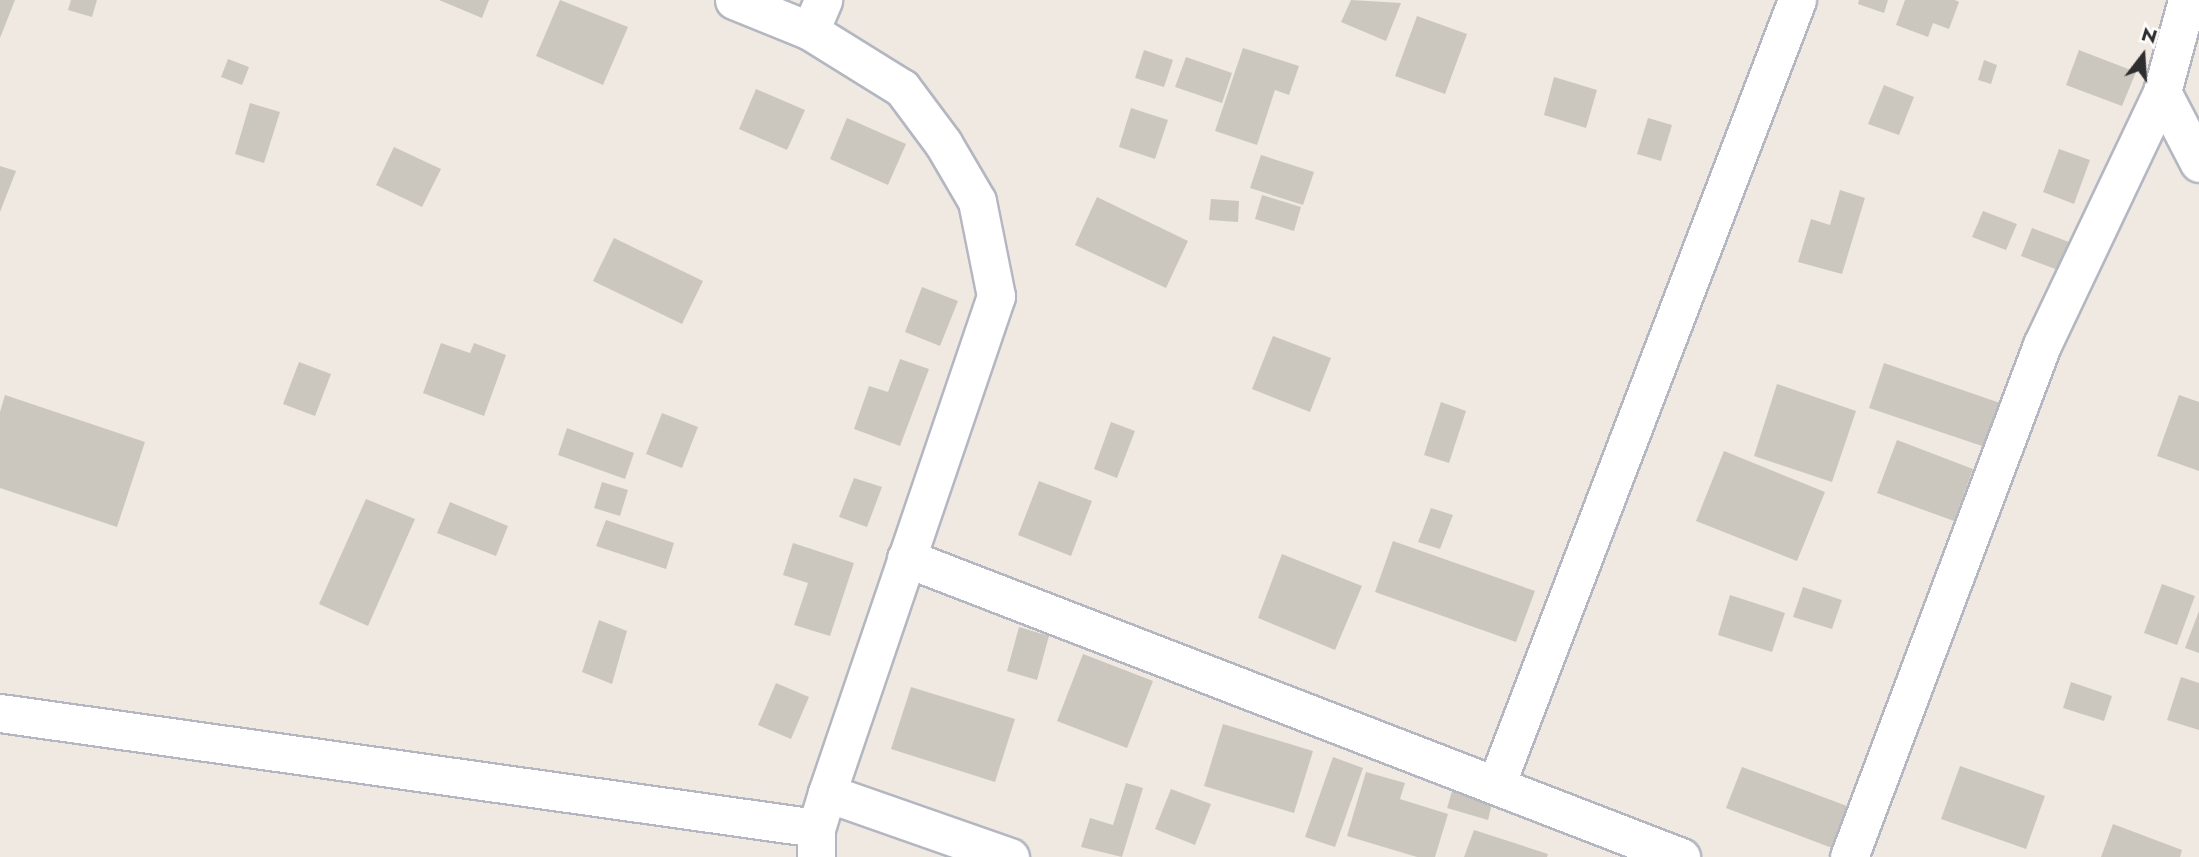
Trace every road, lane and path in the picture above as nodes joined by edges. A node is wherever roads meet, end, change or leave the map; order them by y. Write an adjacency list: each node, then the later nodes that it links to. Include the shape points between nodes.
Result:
1 (734, 0): 4 (street)
2 (1797, 0): 9 (street)
3 (2187, 0): 5 (street)
4 (816, 16): 7 (street, via 902,88 943,143 977,201 996,296)
5 (2162, 92): 6 (street); 14 (street, via 2042,345)
6 (2199, 163)
7 (906, 558): 9 (street); 10 (street)
8 (0, 713): 11 (street)
9 (1496, 785): 13 (street)
10 (827, 793): 11 (street); 12 (street)
11 (816, 843)
12 (1010, 857)
13 (1681, 857)
14 (1849, 857)

